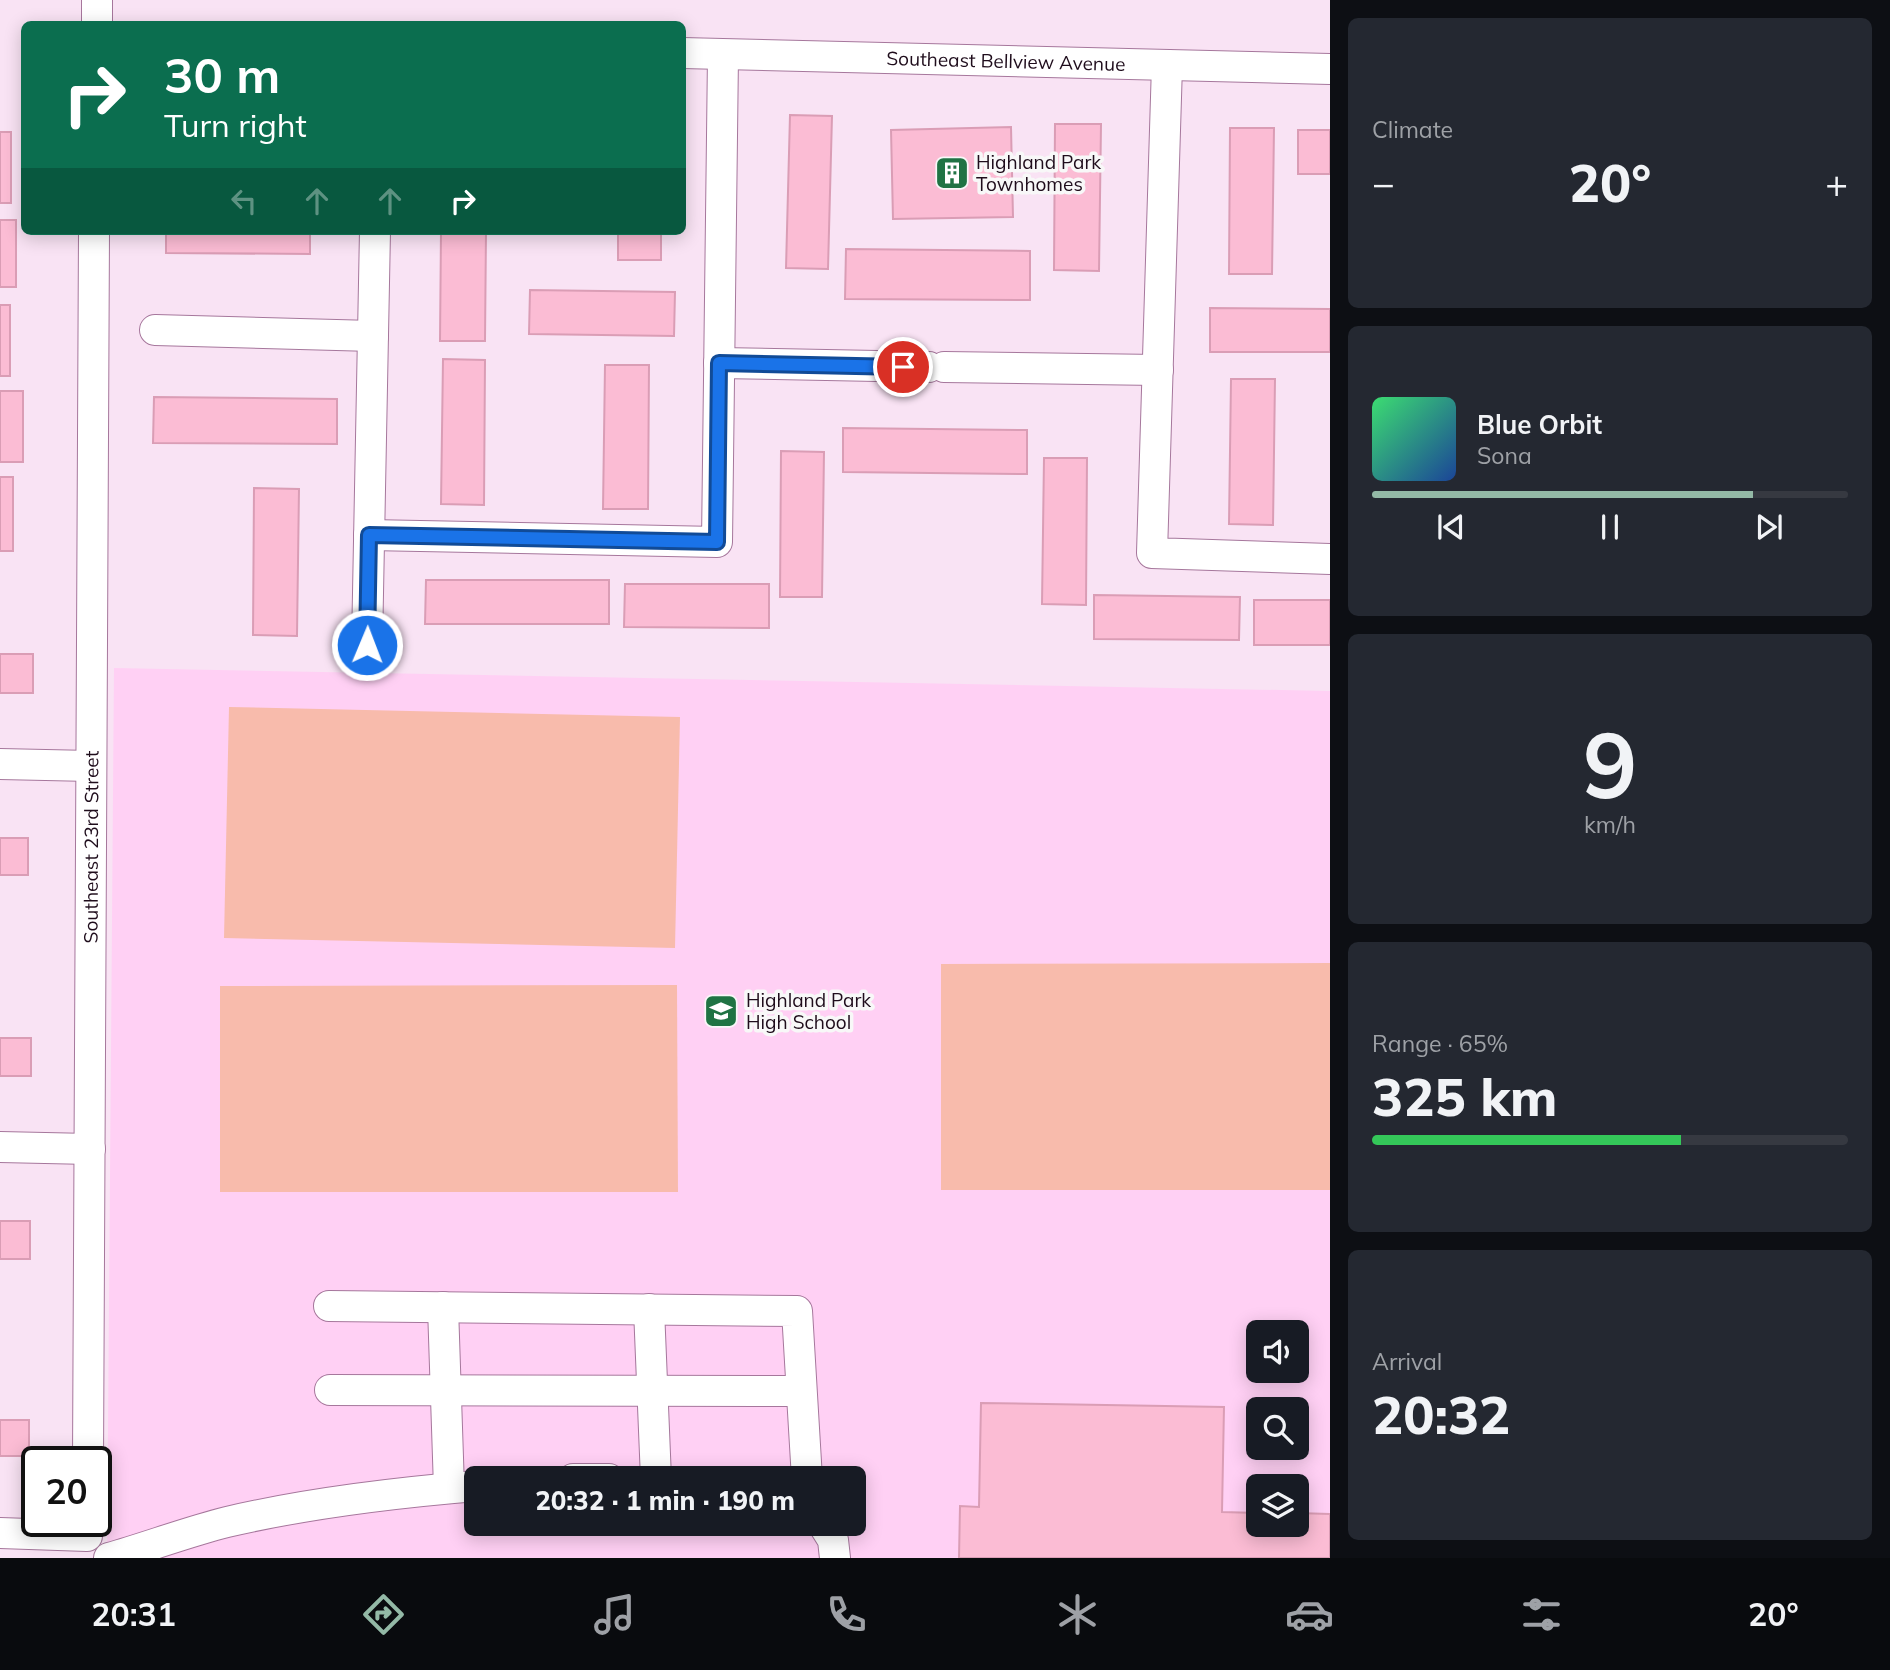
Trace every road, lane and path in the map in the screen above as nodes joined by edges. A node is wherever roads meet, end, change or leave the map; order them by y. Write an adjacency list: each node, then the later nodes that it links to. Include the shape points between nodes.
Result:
1 (97, 0): 2 (street)
2 (97, 21)
3 (686, 53): 4 (street, Southeast Bellview Avenue)
4 (723, 55): 5 (street, Southeast Bellview Avenue); 11 (street)
5 (1167, 65): 6 (street, Southeast Bellview Avenue); 12 (street)
6 (1330, 69)
7 (94, 235): 17 (street, Southeast 23rd Street)
8 (374, 235): 10 (street)
9 (155, 330): 10 (street)
10 (373, 336): 13 (street)
11 (719, 363): 12 (street); 13 (street, via 717,542)
12 (1157, 370): 14 (street, via 1152,553)
13 (369, 535): 15 (street)
14 (1330, 559)
15 (367, 645)
16 (0, 764): 17 (street)
17 (92, 766): 19 (street, Southeast 23rd Street)
18 (0, 1147): 19 (street)
19 (90, 1149): 27 (street, Southeast 23rd Street)
20 (329, 1306): 21 (street)
21 (443, 1307): 22 (street); 24 (street)
22 (649, 1309): 25 (street); 26 (street, via 797,1311)
23 (330, 1390): 24 (street)
24 (446, 1390): 25 (street); 30 (street)
25 (653, 1391): 26 (street); 28 (street)
26 (801, 1391): 29 (street)
27 (88, 1446)
28 (656, 1466)
29 (806, 1466)
30 (463, 1487): 34 (street, via 340,1501 226,1523)
31 (0, 1533): 33 (street)
32 (830, 1536): 35 (street)
33 (87, 1538)
34 (109, 1558)
35 (835, 1558)

